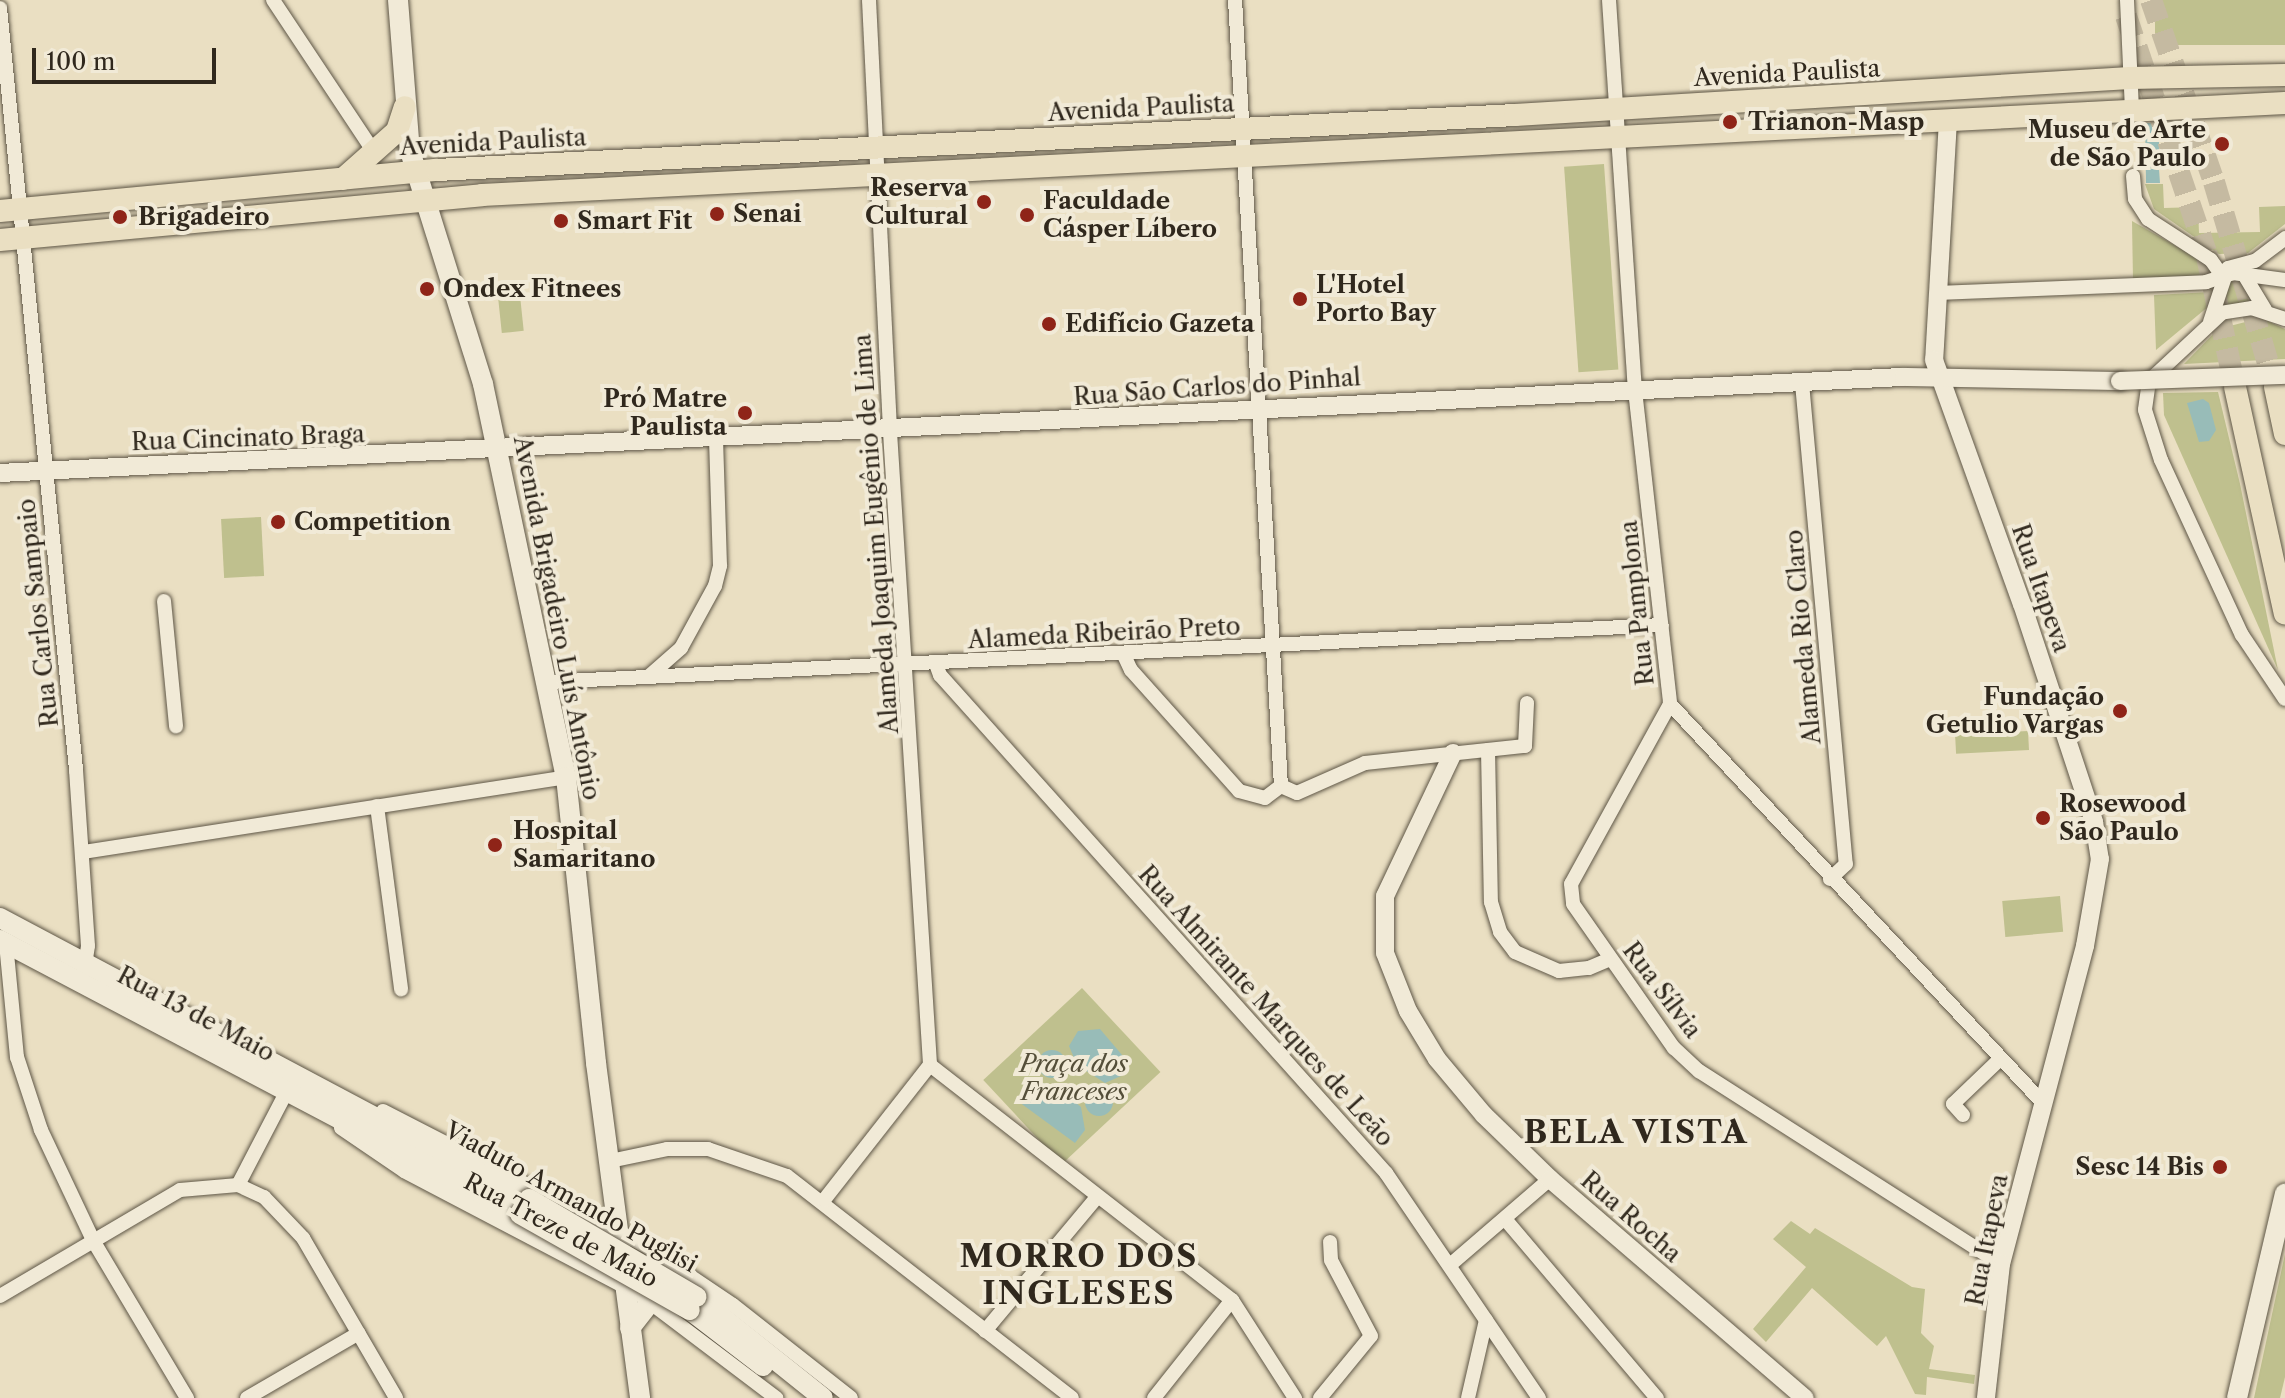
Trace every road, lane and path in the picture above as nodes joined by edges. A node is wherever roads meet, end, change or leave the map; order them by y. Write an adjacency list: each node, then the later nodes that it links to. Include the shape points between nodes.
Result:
1 (273, 0): 18 (street)
2 (398, 0): 11 (main road, Avenida Brigadeiro Luís Antônio)
3 (869, 0): 17 (street, Alameda Joaquim Eugênio de Lima)
4 (1235, 0): 15 (street)
5 (1609, 0): 12 (street, Rua Pamplona)
6 (2127, 0): 9 (street)
7 (0, 8): 25 (street, Rua Carlos Sampaio)
8 (2285, 75): 9 (main road, Avenida Paulista)
9 (2130, 78): 12 (main road, Avenida Paulista); 13 (street)
10 (2285, 103): 13 (main road)
11 (405, 107): 18 (main road, via 403,125); 20 (main road, Avenida Brigadeiro Luís Antônio)
12 (1615, 109): 15 (main road, Avenida Paulista); 16 (street, Rua Pamplona)
13 (2132, 110): 14 (main road)
14 (1948, 120): 16 (main road); 31 (street, Rua Itapeva)
15 (1242, 130): 17 (main road, Avenida Paulista); 19 (street)
16 (1615, 139): 19 (main road); 39 (street, Rua Pamplona)
17 (876, 148): 20 (main road, Avenida Paulista); 21 (street, Alameda Joaquim Eugênio de Lima)
18 (374, 152): 23 (main road)
19 (1244, 157): 21 (main road); 40 (street)
20 (416, 171): 23 (main road, Avenida Paulista); 24 (main road, Avenida Brigadeiro Luís Antônio)
21 (878, 176): 24 (main road); 41 (street, Alameda Joaquim Eugênio de Lima)
22 (2133, 176): 28 (street, via 2135,199 2148,219 2211,260)
23 (342, 179): 25 (main road, Avenida Paulista)
24 (425, 199): 27 (main road); 44 (main road, Avenida Brigadeiro Luís Antônio, via 483,384)
25 (10, 210): 27 (street, Rua Carlos Sampaio)
26 (2285, 238): 28 (street, via 2255,261 2234,265)
27 (11, 239): 45 (street, Rua Carlos Sampaio)
28 (2222, 276): 29 (street); 31 (street, via 2154,285); 34 (street)
29 (2246, 278): 30 (street); 32 (street)
30 (2285, 280)
31 (1937, 293): 35 (street, Rua Itapeva, via 1934,360)
32 (2265, 310): 33 (street); 34 (street, via 2237,309)
33 (2285, 319)
34 (2210, 322): 56 (street, via 2149,381 2145,410 2161,460 2242,635)
35 (1939, 378): 36 (street, Rua São Carlos do Pinhal, bridge); 37 (street, Rua São Carlos do Pinhal); 76 (street, Rua Itapeva, via 2022,604 2099,842 2099,886)
36 (2280, 381): 42 (main road)
37 (1802, 383): 39 (street, Rua São Carlos do Pinhal); 66 (street, Alameda Rio Claro, via 1846,864)
38 (2235, 387): 48 (main road)
39 (1635, 390): 40 (street, Rua São Carlos do Pinhal); 49 (street, Rua Pamplona)
40 (1256, 408): 41 (street, Rua São Carlos do Pinhal); 50 (street)
41 (890, 432): 43 (street, Rua São Carlos do Pinhal); 53 (street, Alameda Joaquim Eugênio de Lima)
42 (2285, 434)
43 (716, 440): 44 (street, Rua São Carlos do Pinhal); 54 (street, via 720,566 715,586 681,648)
44 (497, 450): 45 (street, Rua Cincinato Braga); 55 (main road, Avenida Brigadeiro Luís Antônio)
45 (44, 470): 46 (street, Rua Cincinato Braga); 65 (street, Rua Carlos Sampaio)
46 (0, 473)
47 (164, 601): 59 (street)
48 (2285, 614)
49 (1662, 625): 50 (street, Alameda Ribeirão Preto); 58 (street, Rua Pamplona)
50 (1274, 646): 51 (street, Alameda Ribeirão Preto); 63 (street)
51 (1123, 653): 52 (street, Alameda Ribeirão Preto); 63 (street, via 1131,670 1239,791 1265,798)
52 (936, 664): 53 (street, Alameda Ribeirão Preto); 95 (street, Rua Almirante Marques de Leão, via 950,687 1368,1152)
53 (906, 665): 54 (street, Alameda Ribeirão Preto); 73 (street, Alameda Joaquim Eugênio de Lima)
54 (648, 677): 55 (street, Alameda Ribeirão Preto)
55 (548, 682): 62 (main road, Avenida Brigadeiro Luís Antônio)
56 (2285, 699)
57 (1527, 703): 60 (street, via 1528,744)
58 (1670, 704): 66 (street, Rua Pamplona); 69 (street, Rua Sílvia, via 1571,884 1573,904)
59 (176, 726)
60 (1488, 750): 61 (street); 69 (street, via 1491,902 1500,932 1515,952 1559,971)
61 (1453, 753): 63 (street, via 1365,763 1307,791); 81 (street, Rua Rocha, via 1385,896 1385,953 1398,990 1437,1059 1484,1115)
62 (566, 777): 64 (street); 80 (main road, Avenida Brigadeiro Luís Antônio)
63 (1281, 786)
64 (377, 806): 65 (street); 71 (street)
65 (83, 852): 70 (street, Rua Carlos Sampaio)
66 (1830, 879): 72 (street, Rua Pamplona)
67 (0, 918): 70 (main road, Rua 13 de Maio)
68 (3, 942): 70 (main road, Rua 13 de Maio); 90 (street, via 24,1085)
69 (1610, 959): 94 (street, Rua Sílvia, via 1674,1048 1699,1071)
70 (83, 972): 74 (main road, Rua 13 de Maio)
71 (401, 989)
72 (1998, 1061): 76 (street, Rua Pamplona); 77 (street)
73 (930, 1065): 84 (street); 85 (street)
74 (291, 1083): 75 (main road, Rua 13 de Maio); 82 (street)
75 (320, 1099): 78 (main road, Rua 13 de Maio); 79 (main road, Rua 13 de Maio); 87 (street, Rua Treze de Maio, via 427,1132); 93 (street, Rua Treze de Maio, via 404,1171)
76 (2043, 1103): 94 (street, Rua Itapeva)
77 (1953, 1105)
78 (361, 1113): 86 (main road, Viaduto Armando Puglisi)
79 (368, 1134): 86 (main road, Viaduto Armando Puglisi)
80 (610, 1161): 85 (street, via 667,1149 708,1149 764,1165); 89 (main road, Avenida Brigadeiro Luís Antônio)
81 (1550, 1179): 88 (street); 122 (street, Rua Rocha)
82 (238, 1185): 90 (street, via 180,1190); 106 (street, via 285,1215)
83 (2285, 1194): 124 (main road)
84 (1097, 1197): 99 (street); 105 (street)
85 (824, 1200): 105 (street)
86 (524, 1207): 101 (main road, Viaduto Armando Puglisi, bridge)
87 (583, 1212): 89 (street, Rua Treze de Maio); 93 (street, via 594,1240 578,1252)
88 (1505, 1219): 95 (street); 121 (street)
89 (618, 1229): 92 (street, Rua Treze de Maio); 97 (main road, Avenida Brigadeiro Luís Antônio)
90 (94, 1242): 98 (street); 107 (street)
91 (1330, 1242): 118 (street, via 1331,1260 1371,1336)
92 (649, 1248): 96 (street, Rua Treze de Maio); 100 (street, via 655,1277)
93 (560, 1252): 97 (street, Rua Treze de Maio)
94 (2001, 1264): 123 (street, Rua Itapeva)
95 (1450, 1265): 103 (street, Rua Almirante Marques de Leão)
96 (680, 1268): 102 (street, via 662,1287); 114 (street, Rua Treze de Maio)
97 (625, 1286): 100 (street, Rua Treze de Maio); 104 (main road, Avenida Brigadeiro Luís Antônio)
98 (0, 1296)
99 (1232, 1300): 116 (street); 117 (street)
100 (650, 1302): 102 (street, Rua Treze de Maio); 104 (main road)
101 (694, 1303): 112 (main road, Viaduto Armando Puglisi); 113 (main road, Viaduto Armando Puglisi)
102 (668, 1314): 111 (street, Rua Treze de Maio)
103 (1486, 1320): 119 (street); 120 (street, Rua Almirante Marques de Leão)
104 (630, 1328): 110 (main road, Avenida Brigadeiro Luís Antônio)
105 (985, 1331): 115 (street)
106 (359, 1333): 108 (street); 109 (street)
107 (187, 1398)
108 (247, 1398)
109 (396, 1398)
110 (640, 1398)
111 (776, 1398)
112 (802, 1398)
113 (823, 1398)
114 (851, 1398)
115 (1072, 1398)
116 (1154, 1398)
117 (1295, 1398)
118 (1320, 1398)
119 (1468, 1398)
120 (1539, 1398)
121 (1657, 1398)
122 (1805, 1398)
123 (1986, 1398)
124 (2237, 1398)

